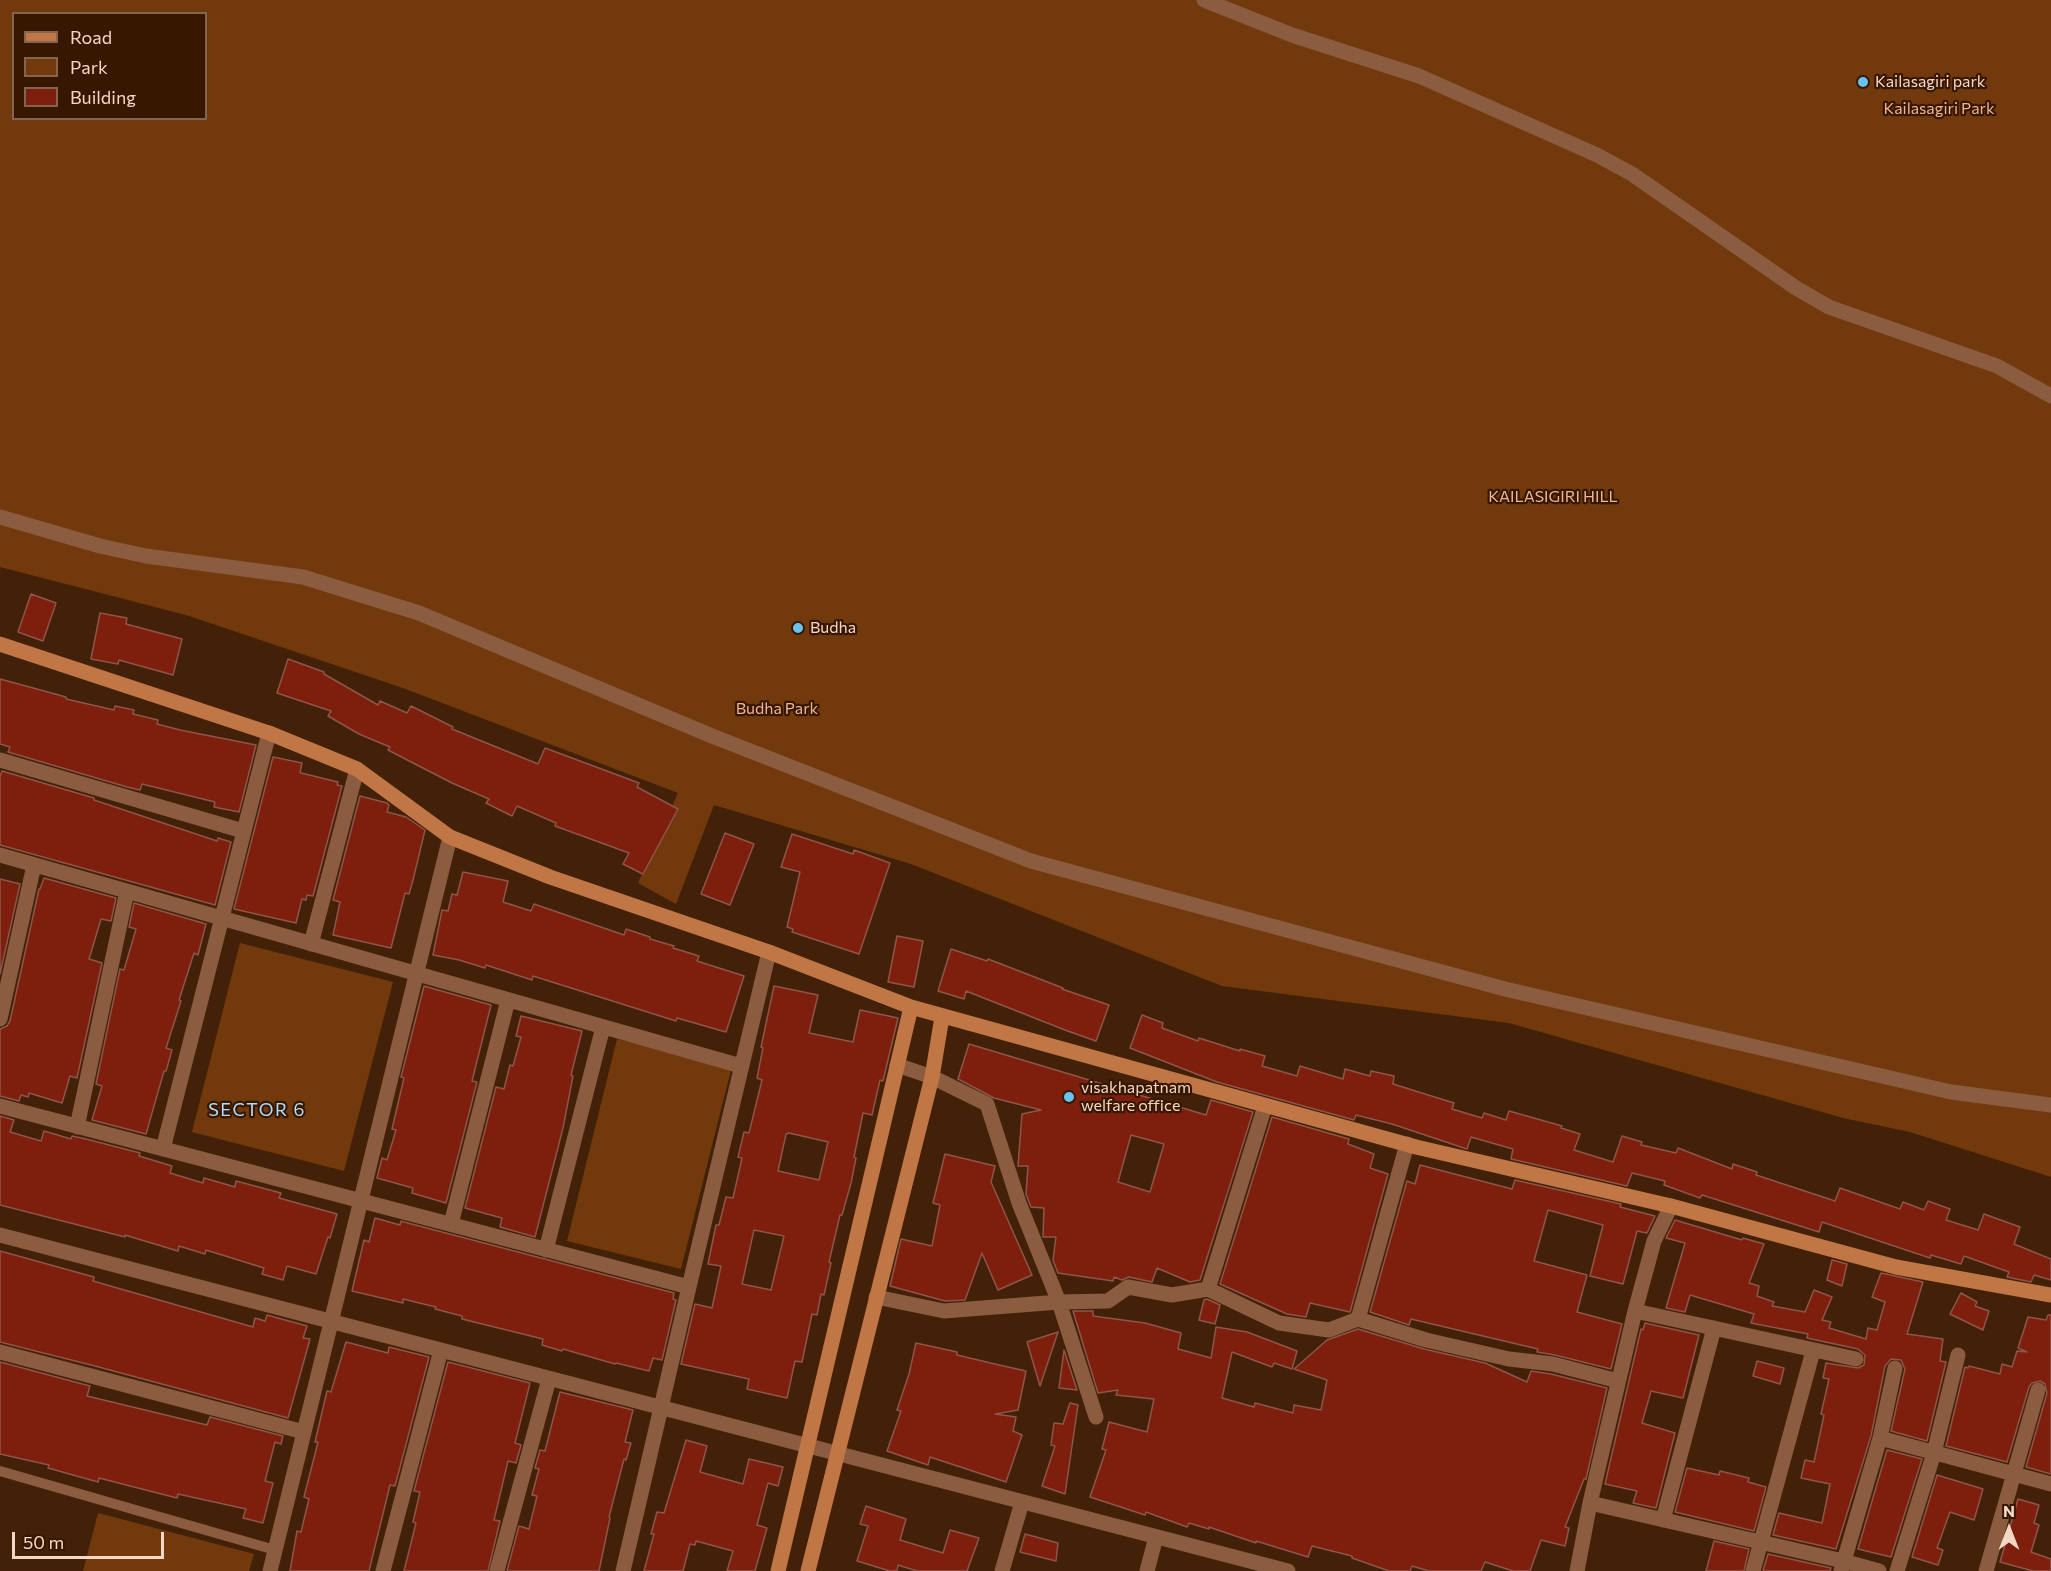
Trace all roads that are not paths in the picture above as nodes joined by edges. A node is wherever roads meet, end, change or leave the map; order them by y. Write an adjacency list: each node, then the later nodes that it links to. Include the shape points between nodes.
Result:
1 (1204, 0): 2 (street, via 1292,35 1419,76 1598,155 1829,307 1997,366)
2 (2051, 396)
3 (0, 518): 25 (street, via 146,556 303,577 419,613 712,736 1031,861 1505,989 1951,1092)
4 (0, 645): 5 (street)
5 (269, 733): 7 (street); 8 (street)
6 (0, 760): 8 (street)
7 (357, 769): 9 (street); 14 (street)
8 (243, 831): 13 (street)
9 (450, 837): 15 (street, via 550,877); 16 (street)
10 (0, 855): 11 (street)
11 (34, 865): 12 (street); 20 (street)
12 (127, 891): 13 (street); 28 (street)
13 (221, 918): 14 (street); 30 (street)
14 (311, 944): 16 (street)
15 (769, 952): 18 (street); 23 (street)
16 (416, 974): 17 (street); 31 (street)
17 (508, 1000): 21 (street); 33 (street)
18 (911, 1007): 19 (street); 22 (street)
19 (942, 1017): 24 (street); 27 (street)
20 (0, 1019)
21 (603, 1027): 23 (street); 35 (street)
22 (897, 1065): 24 (street); 58 (street)
23 (741, 1066): 36 (street)
24 (932, 1077): 39 (street); 40 (street, via 987,1104 1019,1203)
25 (2051, 1105)
26 (0, 1106): 28 (street)
27 (1265, 1106): 29 (street); 37 (street)
28 (77, 1127): 30 (street)
29 (1407, 1144): 32 (street); 42 (street)
30 (163, 1149): 31 (street)
31 (361, 1201): 33 (street); 43 (street)
32 (1671, 1206): 38 (street, via 1896,1267); 41 (street, via 1653,1241)
33 (451, 1224): 35 (street)
34 (0, 1235): 43 (street)
35 (546, 1250): 36 (street)
36 (688, 1287): 54 (street)
37 (1208, 1289): 40 (street, via 1172,1295 1128,1287 1108,1301); 42 (street, via 1279,1323 1329,1330)
38 (2051, 1295)
39 (876, 1297): 40 (street, via 944,1311); 59 (street)
40 (1059, 1302): 55 (street)
41 (1635, 1311): 44 (street); 52 (street)
42 (1358, 1319): 52 (street, via 1426,1340)
43 (331, 1322): 45 (street); 56 (street)
44 (1714, 1328): 46 (street); 66 (street)
45 (441, 1350): 51 (street); 72 (street)
46 (1813, 1351): 49 (street); 68 (street)
47 (0, 1352): 56 (street)
48 (1958, 1355): 60 (street)
49 (1857, 1359)
50 (1895, 1368): 57 (street)
51 (549, 1378): 54 (street); 73 (street)
52 (1618, 1380): 65 (street)
53 (2038, 1390): 62 (street)
54 (661, 1408): 58 (street); 74 (street)
55 (1096, 1417)
56 (304, 1432): 69 (street)
57 (1880, 1438): 60 (street); 70 (street)
58 (808, 1445): 59 (street); 75 (street)
59 (836, 1453): 64 (street); 76 (street)
60 (1934, 1453): 62 (street); 83 (street)
61 (0, 1470): 69 (lane)
62 (2013, 1474): 63 (street); 84 (street)
63 (2051, 1484)
64 (1022, 1502): 67 (street); 77 (street)
65 (1590, 1503): 66 (street); 80 (street)
66 (1663, 1520): 68 (street)
67 (1156, 1537): 78 (street); 79 (street)
68 (1760, 1542): 70 (street); 81 (street)
69 (275, 1550): 71 (street)
70 (1842, 1566): 82 (street)
71 (270, 1571)
72 (383, 1571)
73 (497, 1571)
74 (623, 1571)
75 (778, 1571)
76 (808, 1571)
77 (1002, 1571)
78 (1147, 1571)
79 (1288, 1571)
80 (1577, 1571)
81 (1753, 1571)
82 (1878, 1571)
83 (1897, 1571)
84 (1986, 1571)

